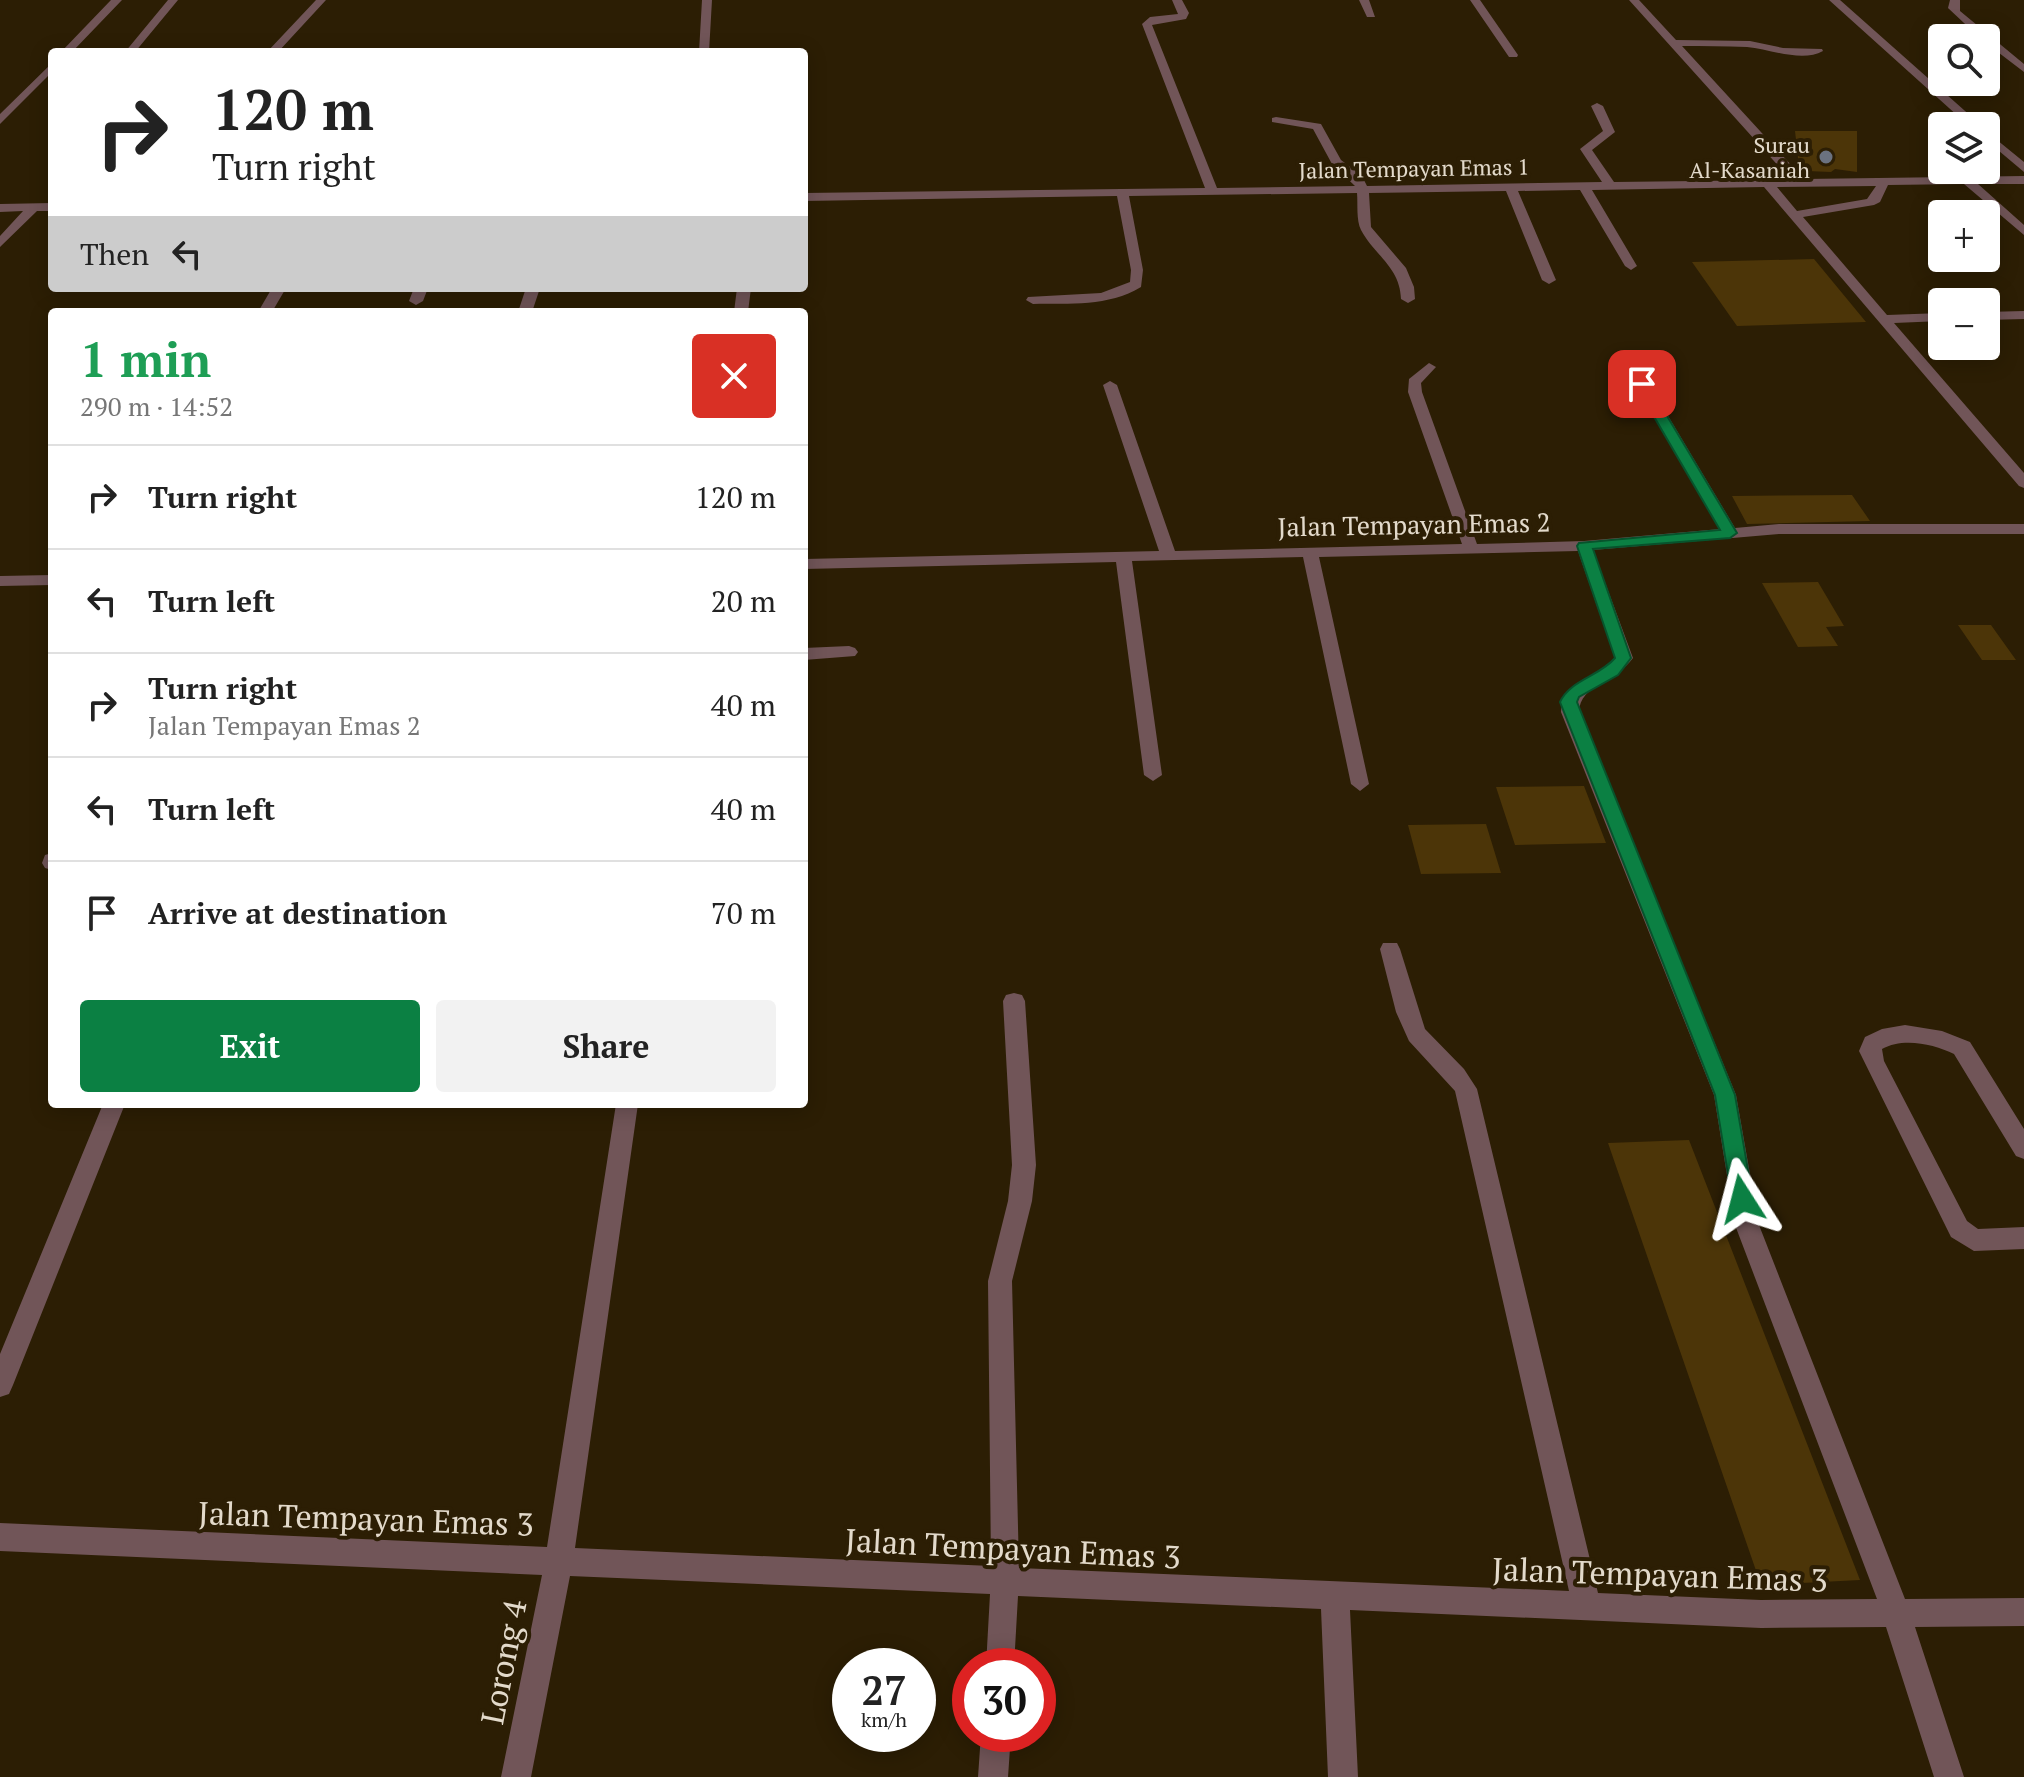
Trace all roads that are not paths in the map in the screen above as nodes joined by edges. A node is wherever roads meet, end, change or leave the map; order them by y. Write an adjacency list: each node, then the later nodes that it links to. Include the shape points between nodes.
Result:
1 (117, 0): 13 (street)
2 (173, 0): 14 (street)
3 (321, 0): 15 (street)
4 (707, 0): 16 (street)
5 (1177, 0): 38 (street, via 1182,17 1147,24)
6 (1364, 0): 11 (street)
7 (1475, 0): 18 (street)
8 (1634, 0): 12 (street)
9 (1834, 0): 22 (street)
10 (1955, 0): 19 (street, via 1956,13)
11 (1371, 15)
12 (1674, 43): 17 (street); 32 (street)
13 (70, 48)
14 (133, 48)
15 (276, 48)
16 (704, 48)
17 (1818, 51)
18 (1513, 55)
19 (2024, 69)
20 (48, 70): 24 (street)
21 (1597, 106): 34 (street, via 1609,132 1586,149)
22 (1960, 112)
23 (1276, 120): 37 (street, via 1317,126 1336,162)
24 (0, 121)
25 (2000, 147): 26 (street)
26 (2024, 168)
27 (2000, 180): 28 (street, Jalan Tempayan Emas 1)
28 (2024, 180)
29 (1928, 181): 30 (street, Jalan Tempayan Emas 1)
30 (1884, 182): 32 (street, Jalan Tempayan Emas 1); 44 (street, via 1870,202)
31 (1767, 183): 32 (street, Jalan Tempayan Emas 1); 34 (street, Jalan Tempayan Emas 1); 44 (street)
32 (1801, 183)
33 (1970, 184): 45 (street)
34 (1610, 185): 35 (street, Jalan Tempayan Emas 1)
35 (1584, 186): 36 (street, Jalan Tempayan Emas 1); 47 (street)
36 (1510, 187): 37 (street, Jalan Tempayan Emas 1); 48 (street)
37 (1363, 189): 38 (street, Jalan Tempayan Emas 1); 49 (street, via 1365,227 1394,257 1409,289)
38 (1212, 191): 39 (street, Jalan Tempayan Emas 1)
39 (1122, 192): 40 (street, Jalan Tempayan Emas 1); 50 (street, via 1136,284 1112,295)
40 (808, 197)
41 (48, 207): 43 (street)
42 (0, 208): 43 (street)
43 (33, 208): 46 (street)
44 (1794, 215): 54 (street)
45 (2024, 231)
46 (0, 243)
47 (1631, 266)
48 (1549, 280)
49 (1408, 299)
50 (1033, 300)
51 (2024, 315): 52 (street)
52 (2000, 316)
53 (1928, 317): 54 (street)
54 (1884, 319): 58 (street)
55 (1627, 359): 60 (street)
56 (1429, 367): 62 (street, via 1414,382 1415,392)
57 (1110, 385): 64 (street)
58 (2024, 483)
59 (2024, 529): 60 (street, Jalan Tempayan Emas 2)
60 (1730, 533): 61 (street, Jalan Tempayan Emas 2)
61 (1584, 546): 62 (street, Jalan Tempayan Emas 2); 86 (street, via 1624,658 1572,694 1570,712 1725,1095 1747,1225)
62 (1471, 548): 63 (street, Jalan Tempayan Emas 2)
63 (1310, 552): 64 (street, Jalan Tempayan Emas 2); 72 (street)
64 (1168, 555): 65 (street, Jalan Tempayan Emas 2)
65 (1123, 557): 66 (street, Jalan Tempayan Emas 2); 71 (street)
66 (808, 564)
67 (48, 580): 68 (street)
68 (0, 581)
69 (849, 652): 70 (street)
70 (808, 654)
71 (1153, 775)
72 (1360, 784)
73 (1390, 949): 84 (street, via 1413,1030 1456,1071 1466,1089)
74 (1014, 1001): 82 (street, via 1024,1165 1000,1281)
75 (112, 1108): 79 (street)
76 (626, 1108): 81 (street, Lorong 4)
77 (2024, 1149): 78 (street, via 1962,1048 1929,1035 1890,1036 1873,1043 1873,1061 1959,1229 1974,1240)
78 (2024, 1238)
79 (0, 1385)
80 (0, 1537): 81 (street, Jalan Tempayan Emas 3)
81 (559, 1561): 82 (street, Jalan Tempayan Emas 3); 89 (street, Lorong 4)
82 (1005, 1583): 83 (street, Jalan Tempayan Emas 3); 87 (street)
83 (1335, 1596): 84 (street, Jalan Tempayan Emas 3); 91 (street)
84 (1587, 1607): 86 (street, Jalan Tempayan Emas 3)
85 (2024, 1612): 86 (street, Jalan Tempayan Emas 3)
86 (1896, 1613): 92 (street)
87 (1001, 1648)
88 (995, 1752): 90 (street)
89 (516, 1777)
90 (993, 1777)
91 (1343, 1777)
92 (1949, 1777)

